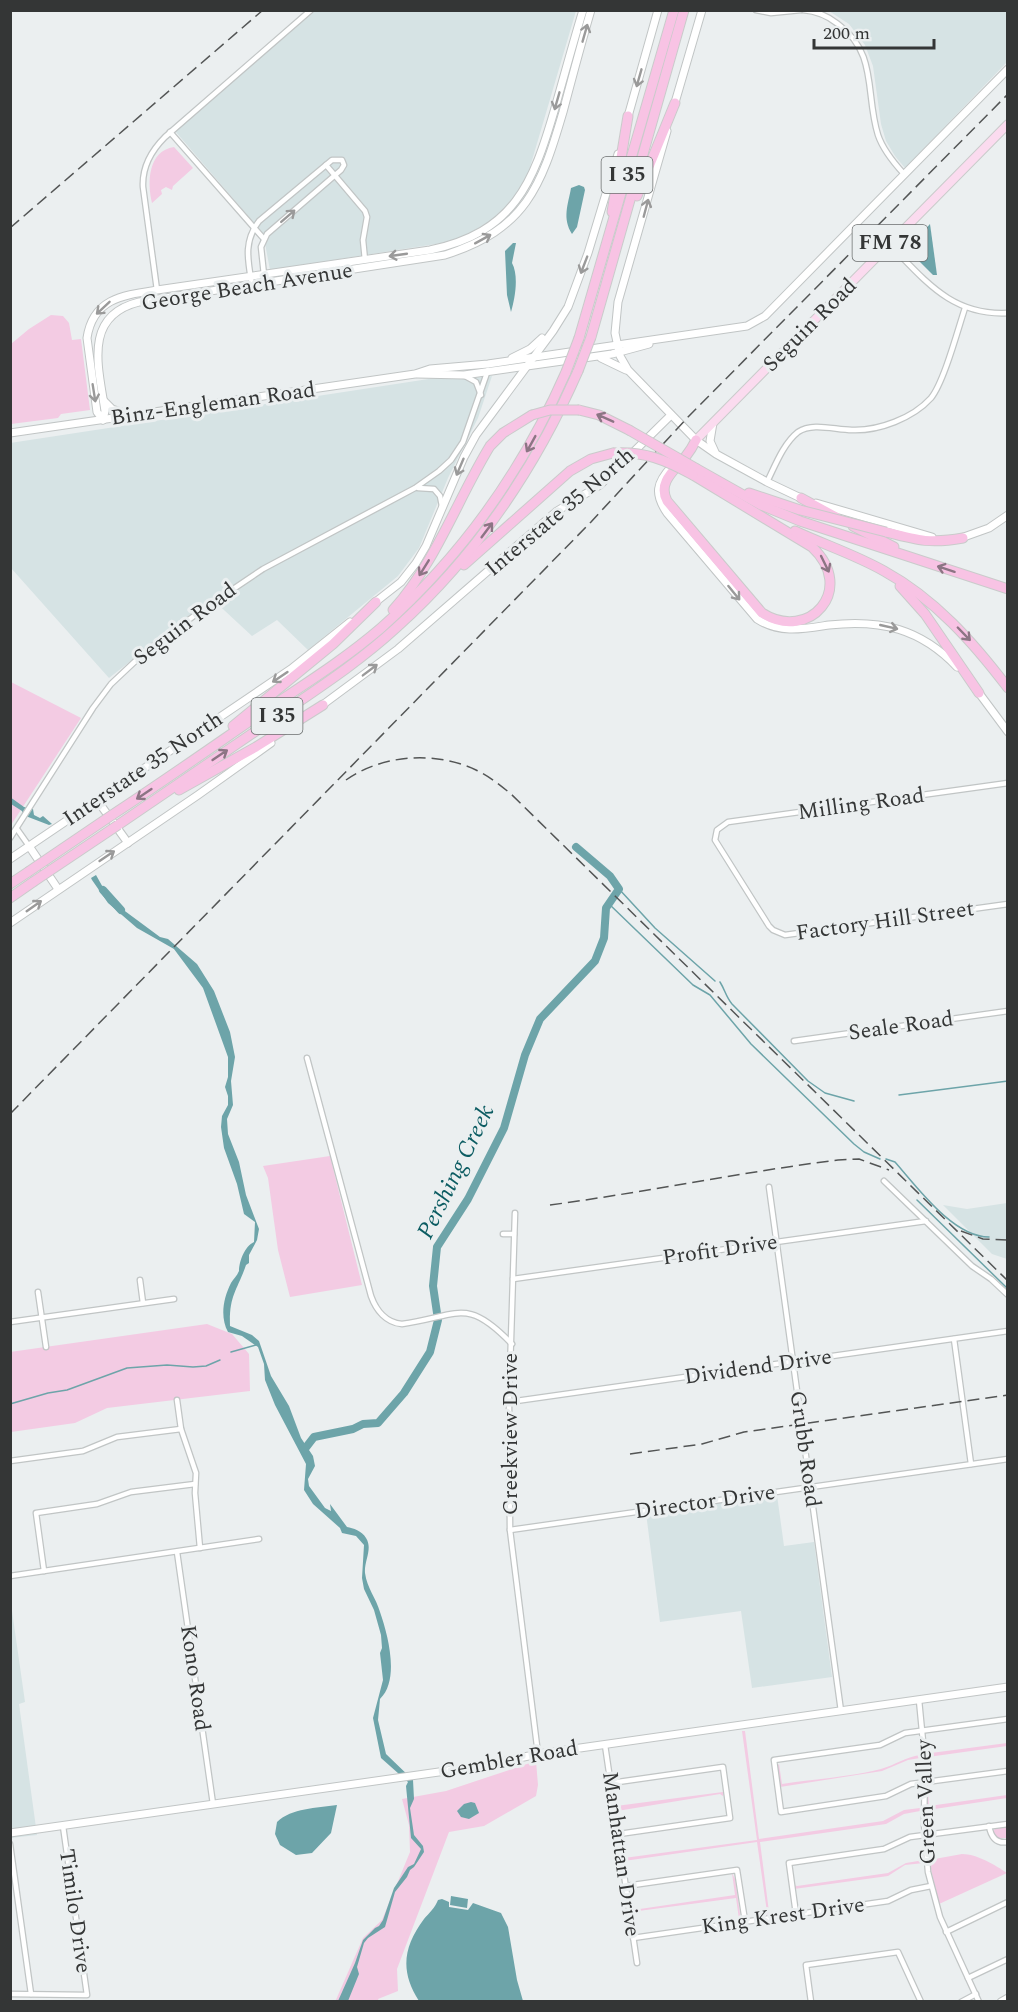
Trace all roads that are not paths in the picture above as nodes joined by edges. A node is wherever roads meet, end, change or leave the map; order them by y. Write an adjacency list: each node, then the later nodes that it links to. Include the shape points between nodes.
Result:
1 (311, 10): 14 (street)
2 (583, 10): 22 (main road, George Beach Avenue, one-way to 22, via 541,157 512,205 486,228 457,243)
3 (591, 10): 23 (main road, George Beach Avenue, one-way to 3, via 446,255 478,242 511,219 534,192 548,163)
4 (658, 10): 12 (main road, Interstate 35 North, one-way to 12)
5 (674, 10): 30 (highway, I 35)
6 (684, 10): 20 (highway, I 35)
7 (702, 10): 11 (main road)
8 (756, 10): 9 (street)
9 (802, 10): 16 (street, via 832,19 859,46 866,62 879,137)
10 (1008, 69): 16 (main road, Binz-Engleman Road)
11 (675, 103): 20 (highway); 32 (main road, one-way to 11, via 614,325 618,302)
12 (628, 116): 27 (main road, Interstate 35 North, one-way to 27, via 595,233); 30 (highway, via 611,216)
13 (1008, 124): 21 (main road, Seguin Road / FM 78)
14 (170, 132): 18 (street); 25 (street, via 150,155 142,181)
15 (326, 165): 17 (street); 17 (street, via 342,160 344,168); 18 (street)
16 (904, 174): 31 (main road, Binz-Engleman Road, via 765,316 747,326)
17 (335, 176): 19 (street, one-way to 17); 22 (street, via 367,218)
18 (254, 228): 19 (street); 24 (street, via 247,249)
19 (264, 239): 23 (street, via 260,253)
20 (620, 240): 64 (highway, I 35, one-way to 20, bridge, via 483,535 551,429 591,337)
21 (889, 244): 28 (street, via 941,294); 49 (main road, Seguin Road / FM 78)
22 (365, 260): 23 (main road, George Beach Avenue)
23 (265, 279): 24 (main road, George Beach Avenue)
24 (251, 281): 25 (main road, George Beach Avenue); 26 (main road, George Beach Avenue)
25 (158, 290): 26 (street); 48 (main road, George Beach Avenue, one-way to 48, via 115,298 92,320 87,348 97,412)
26 (159, 299): 45 (main road, George Beach Avenue, via 124,307 104,326 97,351)
27 (568, 306): 36 (main road, Interstate 35 North); 37 (main road, via 537,345)
28 (965, 308): 29 (street); 54 (street, via 941,378 926,402 878,427 804,429 784,449)
29 (1008, 313)
30 (585, 323): 67 (highway, I 35, one-way to 67, bridge, via 550,408 487,512 448,561)
31 (667, 339): 32 (main road, Binz-Engleman Road); 33 (main road, Binz-Engleman Road)
32 (617, 345): 34 (main road); 36 (main road, Binz-Engleman Road)
33 (632, 350): 34 (main road, Binz-Engleman Road); 40 (main road, via 627,355)
34 (619, 353): 35 (main road, Binz-Engleman Road); 40 (main road)
35 (596, 356): 38 (main road, Binz-Engleman Road); 40 (main road)
36 (532, 358): 37 (main road, Binz-Engleman Road); 38 (main road, Interstate 35 North)
37 (500, 362): 39 (main road, Binz-Engleman Road)
38 (527, 366): 39 (main road, Binz-Engleman Road); 43 (main road, Interstate 35 North)
39 (491, 369): 41 (main road, Binz-Engleman Road, via 430,369); 42 (main road, Binz-Engleman Road); 43 (main road, via 507,375); 44 (street, Seguin Road)
40 (628, 370): 46 (main road)
41 (415, 374): 42 (main road, Binz-Engleman Road); 47 (main road, Binz-Engleman Road)
42 (464, 375): 44 (street, via 476,382)
43 (510, 387): 58 (main road, Interstate 35 North, one-way to 58, via 476,435)
44 (481, 395): 56 (street, Seguin Road, via 459,450)
45 (104, 400): 47 (main road, via 112,409); 48 (main road, George Beach Avenue)
46 (671, 415): 51 (main road); 70 (main road, Interstate 35 North, one-way to 46, via 398,649 557,511 600,485)
47 (133, 416): 48 (main road, Binz-Engleman Road)
48 (103, 420): 50 (main road, Binz-Engleman Road)
49 (713, 423): 51 (main road, FM 78); 52 (main road, via 710,441)
50 (10, 434)
51 (696, 440): 52 (main road); 60 (highway, one-way to 51, via 812,547 828,569 827,598 806,618 784,622 762,613 667,501 665,482); 69 (main road, one-way to 69, via 664,475 659,498 667,513 757,619 784,630 853,623 901,629 944,653)
52 (716, 454): 54 (main road)
53 (695, 472): 55 (highway); 60 (highway); 64 (highway, bridge, via 636,452 591,459 570,471); 67 (highway, one-way to 67, bridge, via 598,415 579,410 550,410 532,415 490,446 427,564)
54 (766, 482): 57 (main road)
55 (719, 483): 61 (highway, bridge, via 800,510 928,542); 62 (highway, via 800,521)
56 (415, 488): 58 (street, via 434,489); 76 (street, Seguin Road, via 263,569 145,652 99,698)
57 (801, 498): 61 (main road, via 921,535); 62 (highway)
58 (442, 510): 66 (main road, Interstate 35 North, via 416,563 401,582)
59 (1008, 515): 61 (main road)
60 (763, 517): 63 (highway)
61 (963, 538)
62 (923, 561): 65 (highway, one-way to 62)
63 (885, 571): 68 (highway, one-way to 68, via 947,617); 69 (highway, via 925,614)
64 (450, 575): 75 (highway, I 35, one-way to 64, via 356,660 404,621)
65 (1008, 589)
66 (376, 602): 72 (highway, via 326,650); 74 (main road, Interstate 35 North, one-way to 74, via 291,669)
67 (381, 628): 72 (highway, I 35)
68 (1008, 688)
69 (980, 693): 71 (main road)
70 (323, 705): 75 (highway, via 230,762); 79 (main road, Interstate 35 North)
71 (1008, 732)
72 (207, 750): 82 (highway, I 35, one-way to 82, bridge)
73 (1008, 783): 77 (street, Milling Road, via 728,822)
74 (97, 800): 79 (main road); 80 (main road, Interstate 35 North)
75 (137, 812): 84 (highway, I 35, bridge)
76 (17, 829): 78 (street, Seguin Road); 80 (street)
77 (717, 830): 85 (street, Factory Hill Street, via 717,844 769,926 779,934)
78 (10, 838)
79 (128, 843): 83 (main road, Interstate 35 North, one-way to 79)
80 (29, 846): 81 (main road, Interstate 35 North); 83 (main road)
81 (10, 859)
82 (10, 884)
83 (58, 889): 86 (main road, Interstate 35 North, one-way to 83)
84 (10, 898)
85 (1008, 904)
86 (10, 923)
87 (1008, 1011): 88 (street, Seale Road)
88 (794, 1041)
89 (308, 1058): 107 (street, Creekview Drive, via 370,1296 378,1311 402,1324 456,1312 479,1316)
90 (884, 1182): 93 (street)
91 (769, 1187): 96 (street, Grubb Road)
92 (515, 1213): 95 (street)
93 (926, 1221): 96 (street, Profit Drive); 100 (street)
94 (503, 1234): 95 (street)
95 (514, 1234): 97 (street)
96 (777, 1242): 97 (street, Profit Drive); 109 (street, Grubb Road)
97 (513, 1279): 107 (street)
98 (140, 1280): 102 (street)
99 (38, 1292): 103 (street)
100 (1008, 1295)
101 (174, 1299): 102 (street)
102 (143, 1304): 103 (street)
103 (42, 1318): 104 (street); 108 (street)
104 (10, 1322)
105 (1008, 1331): 106 (street, Dividend Drive)
106 (954, 1339): 109 (street, Dividend Drive); 115 (street)
107 (512, 1344): 111 (street, Creekview Drive)
108 (46, 1347)
109 (793, 1362): 111 (street, Dividend Drive); 117 (street, Grubb Road)
110 (177, 1400): 112 (street)
111 (509, 1402): 118 (street, Creekview Drive)
112 (181, 1429): 114 (street, via 117,1437 83,1451); 116 (street, via 195,1467)
113 (1008, 1459): 115 (street, Director Drive)
114 (10, 1461)
115 (970, 1464): 117 (street, Director Drive)
116 (195, 1484): 120 (street); 124 (street, via 131,1492 97,1504 36,1513)
117 (810, 1487): 118 (street, Director Drive); 128 (street, Grubb Road)
118 (510, 1530): 132 (street, Creekview Drive)
119 (259, 1539): 120 (street)
120 (200, 1548): 121 (street)
121 (177, 1552): 123 (street); 136 (street, Kono Road)
122 (106, 1554): 123 (street)
123 (110, 1562): 124 (street)
124 (45, 1571): 125 (street)
125 (10, 1576)
126 (1008, 1687): 127 (main road, Gembler Road)
127 (919, 1700): 128 (main road, Gembler Road); 130 (street, Green Valley)
128 (841, 1711): 131 (main road, Gembler Road)
129 (1008, 1719): 130 (street)
130 (923, 1731): 135 (street, Green Valley); 135 (street, via 902,1734 880,1745 774,1761 781,1812 886,1796 906,1786)
131 (605, 1744): 132 (main road, Gembler Road); 134 (street, Manhattan Drive)
132 (538, 1754): 136 (main road, Gembler Road)
133 (1008, 1771): 135 (street)
134 (611, 1783): 141 (street, Manhattan Drive); 141 (street, via 723,1767 730,1818)
135 (925, 1783): 142 (street, Green Valley)
136 (213, 1804): 138 (main road, Gembler Road)
137 (1008, 1824): 139 (street)
138 (63, 1826): 140 (main road, Gembler Road); 156 (street, Timilo Drive, via 87,1995)
139 (989, 1826): 142 (street); 143 (street, via 995,1839)
140 (10, 1833)
141 (619, 1834): 145 (street, Manhattan Drive)
142 (925, 1835): 146 (street, Green Valley); 148 (street, via 905,1839 884,1850 789,1863)
143 (1008, 1842)
144 (10, 1844): 156 (street)
145 (626, 1886): 149 (street, via 737,1870); 151 (street, Manhattan Drive)
146 (931, 1886): 148 (street, King Krest Drive, via 888,1901); 150 (street, Green Valley)
147 (1008, 1902): 150 (street)
148 (796, 1914): 149 (street, King Krest Drive)
149 (745, 1921): 151 (street, King Krest Drive)
150 (946, 1932): 154 (street, Green Valley)
151 (633, 1938): 153 (street, Manhattan Drive)
152 (1008, 1959): 154 (street)
153 (637, 1963)
154 (968, 1978): 157 (street, Green Valley)
155 (10, 1994): 156 (street)
156 (31, 1994)
157 (976, 1994): 161 (street); 162 (street, Green Valley)
158 (1008, 1998): 163 (main road)
159 (811, 2001): 160 (street, via 806,1965 898,1952)
160 (921, 2001)
161 (961, 2001)
162 (980, 2001)
163 (1001, 2001)

